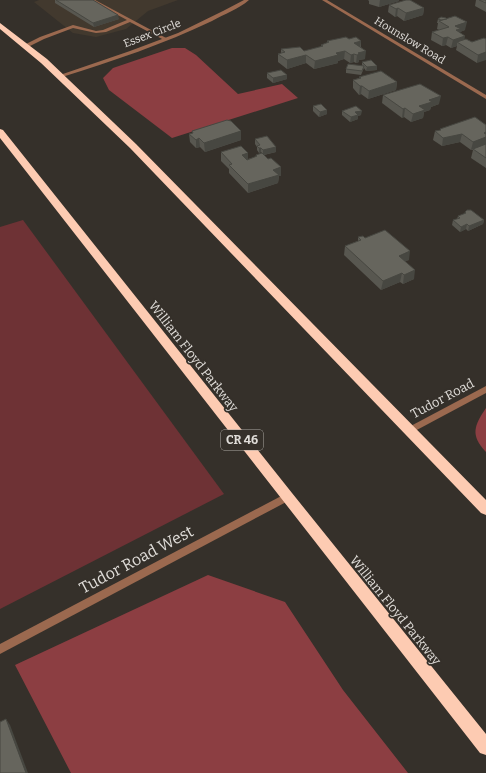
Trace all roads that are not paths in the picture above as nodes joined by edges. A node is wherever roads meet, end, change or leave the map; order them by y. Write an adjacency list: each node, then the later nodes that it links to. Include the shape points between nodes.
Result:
1 (92, 0): 4 (street)
2 (247, 0): 6 (street, Essex Circle, via 204,23)
3 (324, 0): 9 (street, Hounslow Road)
4 (129, 21): 6 (street); 7 (street, via 96,32 74,26)
5 (0, 25): 7 (highway)
6 (166, 38): 8 (street, Essex Circle)
7 (26, 46): 8 (highway)
8 (60, 76): 12 (highway, via 133,146)
9 (486, 97)
10 (0, 132): 13 (highway, William Floyd Parkway / CR 46)
11 (486, 389): 12 (street, Tudor Road)
12 (410, 430): 14 (highway)
13 (286, 497): 15 (street, Tudor Road West); 16 (highway, William Floyd Parkway / CR 46)
14 (486, 509)
15 (0, 649)
16 (486, 746)

